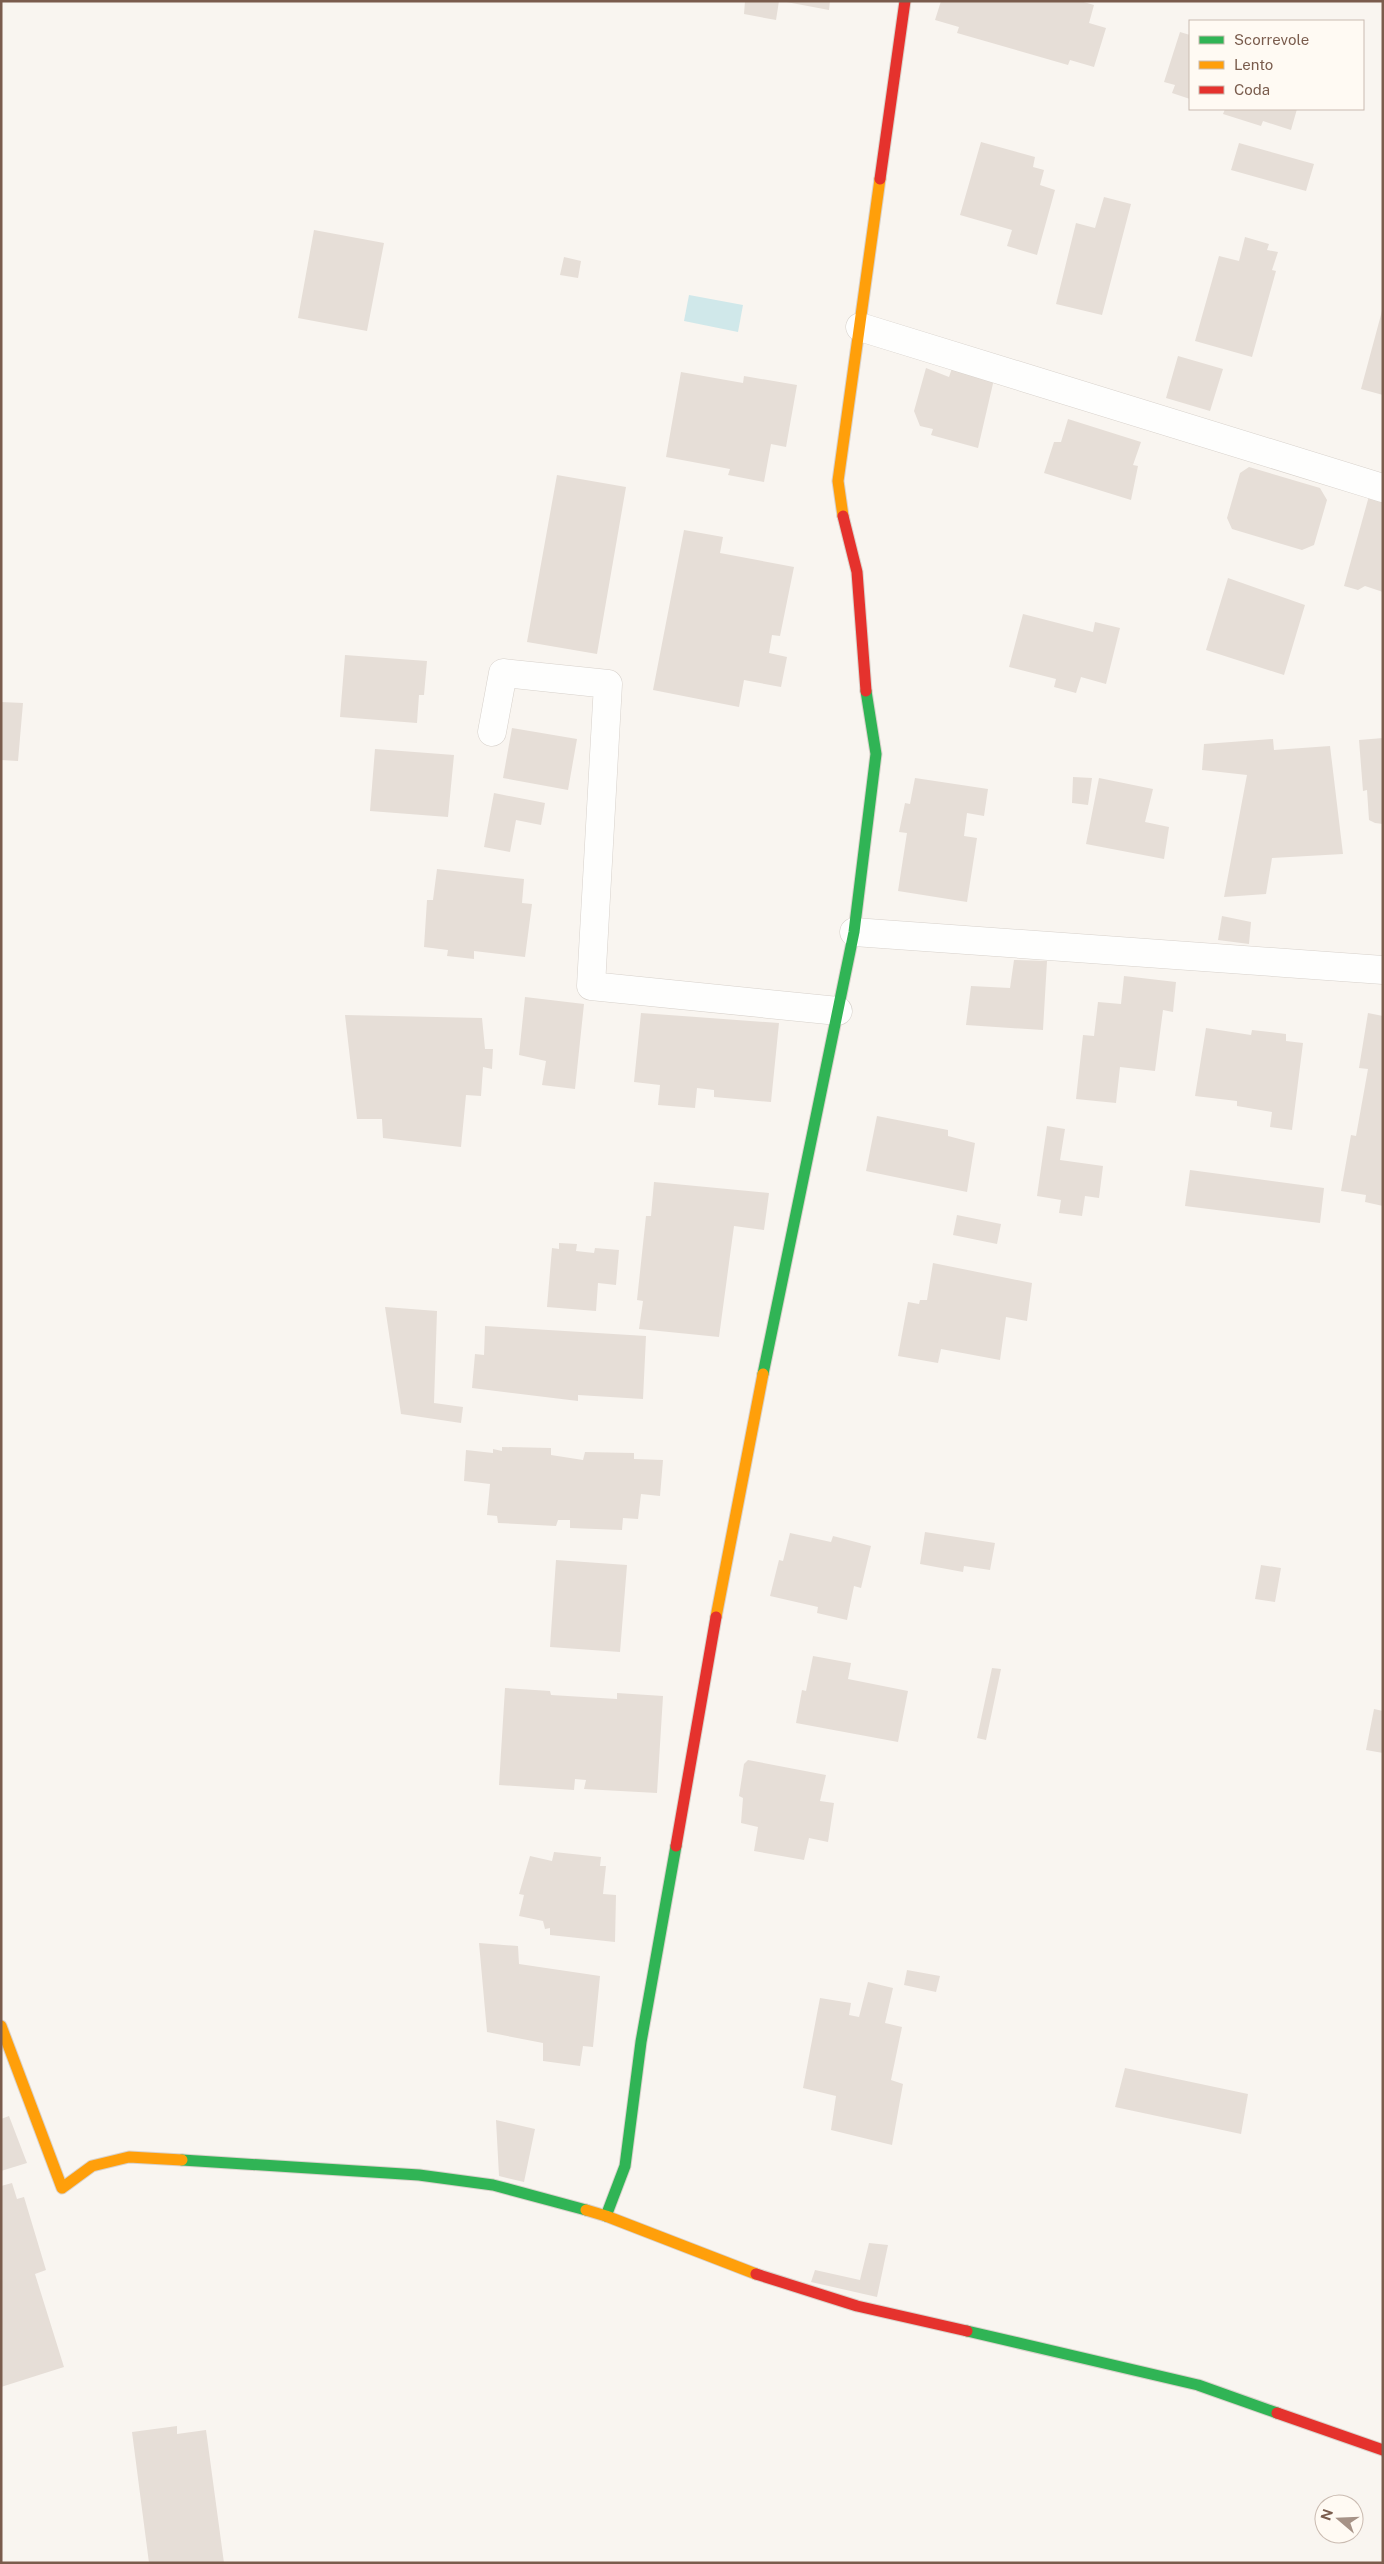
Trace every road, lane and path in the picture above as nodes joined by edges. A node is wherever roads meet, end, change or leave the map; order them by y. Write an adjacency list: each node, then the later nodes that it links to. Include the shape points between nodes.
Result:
1 (905, 1): 2 (street)
2 (860, 328): 3 (street); 5 (street, via 838,481 846,532 857,572 863,672 876,754)
3 (1383, 488)
4 (492, 732): 7 (street, via 503,672 608,684 591,986)
5 (854, 932): 6 (street); 7 (street)
6 (1383, 970)
7 (838, 1011): 9 (street, via 734,1514 641,2042 625,2166)
8 (1, 2026): 9 (street, via 62,2188 92,2166 129,2157 438,2178 493,2185)
9 (606, 2216): 10 (street, via 730,2266 858,2306 1198,2385)
10 (1383, 2450)

